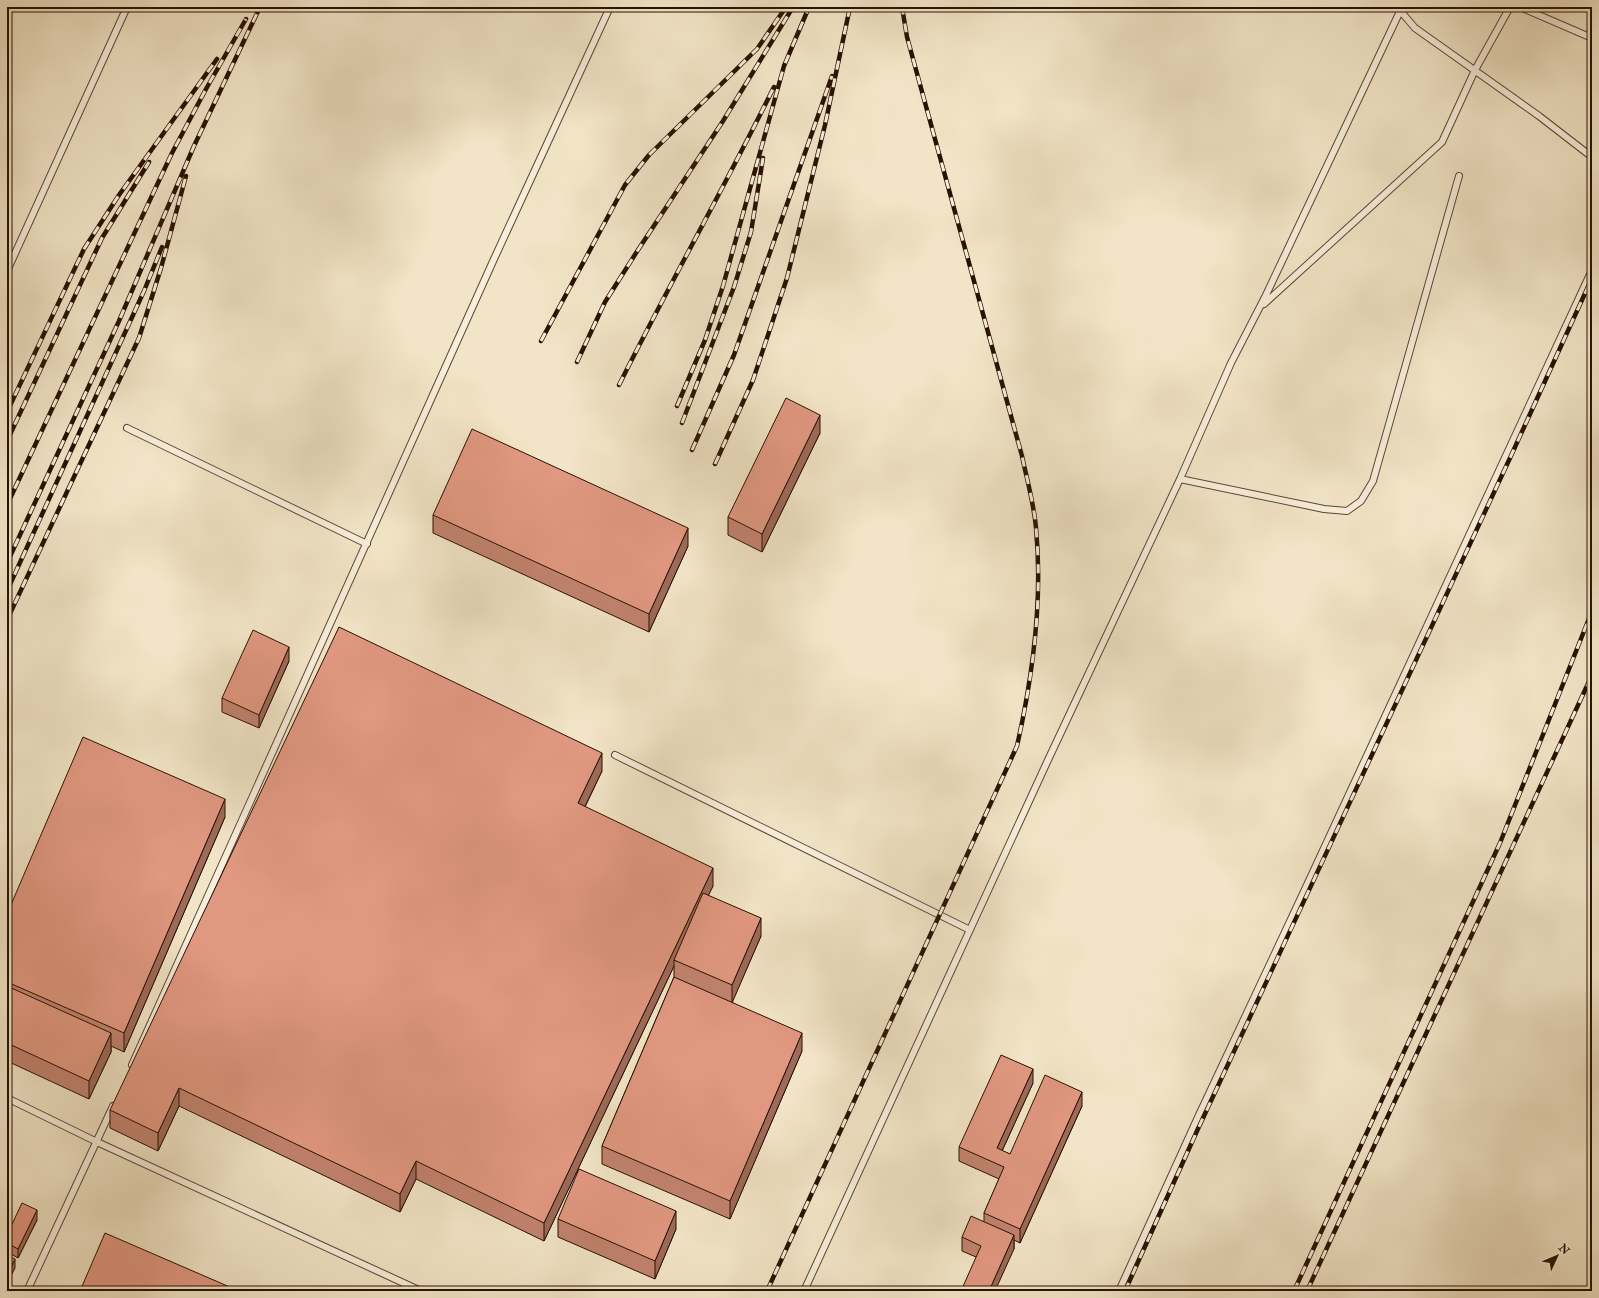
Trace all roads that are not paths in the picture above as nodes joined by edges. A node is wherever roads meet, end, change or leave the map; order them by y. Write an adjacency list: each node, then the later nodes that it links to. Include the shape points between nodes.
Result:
1 (127, 7): 11 (lane)
2 (610, 7): 15 (lane)
3 (1510, 7): 7 (lane)
4 (1520, 7): 6 (lane)
5 (1400, 8): 7 (lane, via 1415,28); 12 (lane)
6 (1592, 38)
7 (1475, 70): 8 (lane); 12 (lane, via 1442,142)
8 (1592, 157)
9 (1459, 176): 14 (lane, via 1373,481 1361,501 1347,511 1324,509)
10 (1592, 270): 25 (lane)
11 (7, 271)
12 (1259, 309): 14 (lane, via 1231,363)
13 (127, 428): 15 (lane)
14 (1180, 479): 17 (lane)
15 (367, 544): 18 (lane)
16 (615, 755): 17 (lane)
17 (970, 930): 24 (lane)
18 (129, 1070)
19 (7, 1098): 21 (lane)
20 (116, 1099): 21 (lane)
21 (97, 1142): 22 (lane); 23 (lane)
22 (27, 1291)
23 (421, 1291)
24 (804, 1291)
25 (1119, 1291)

